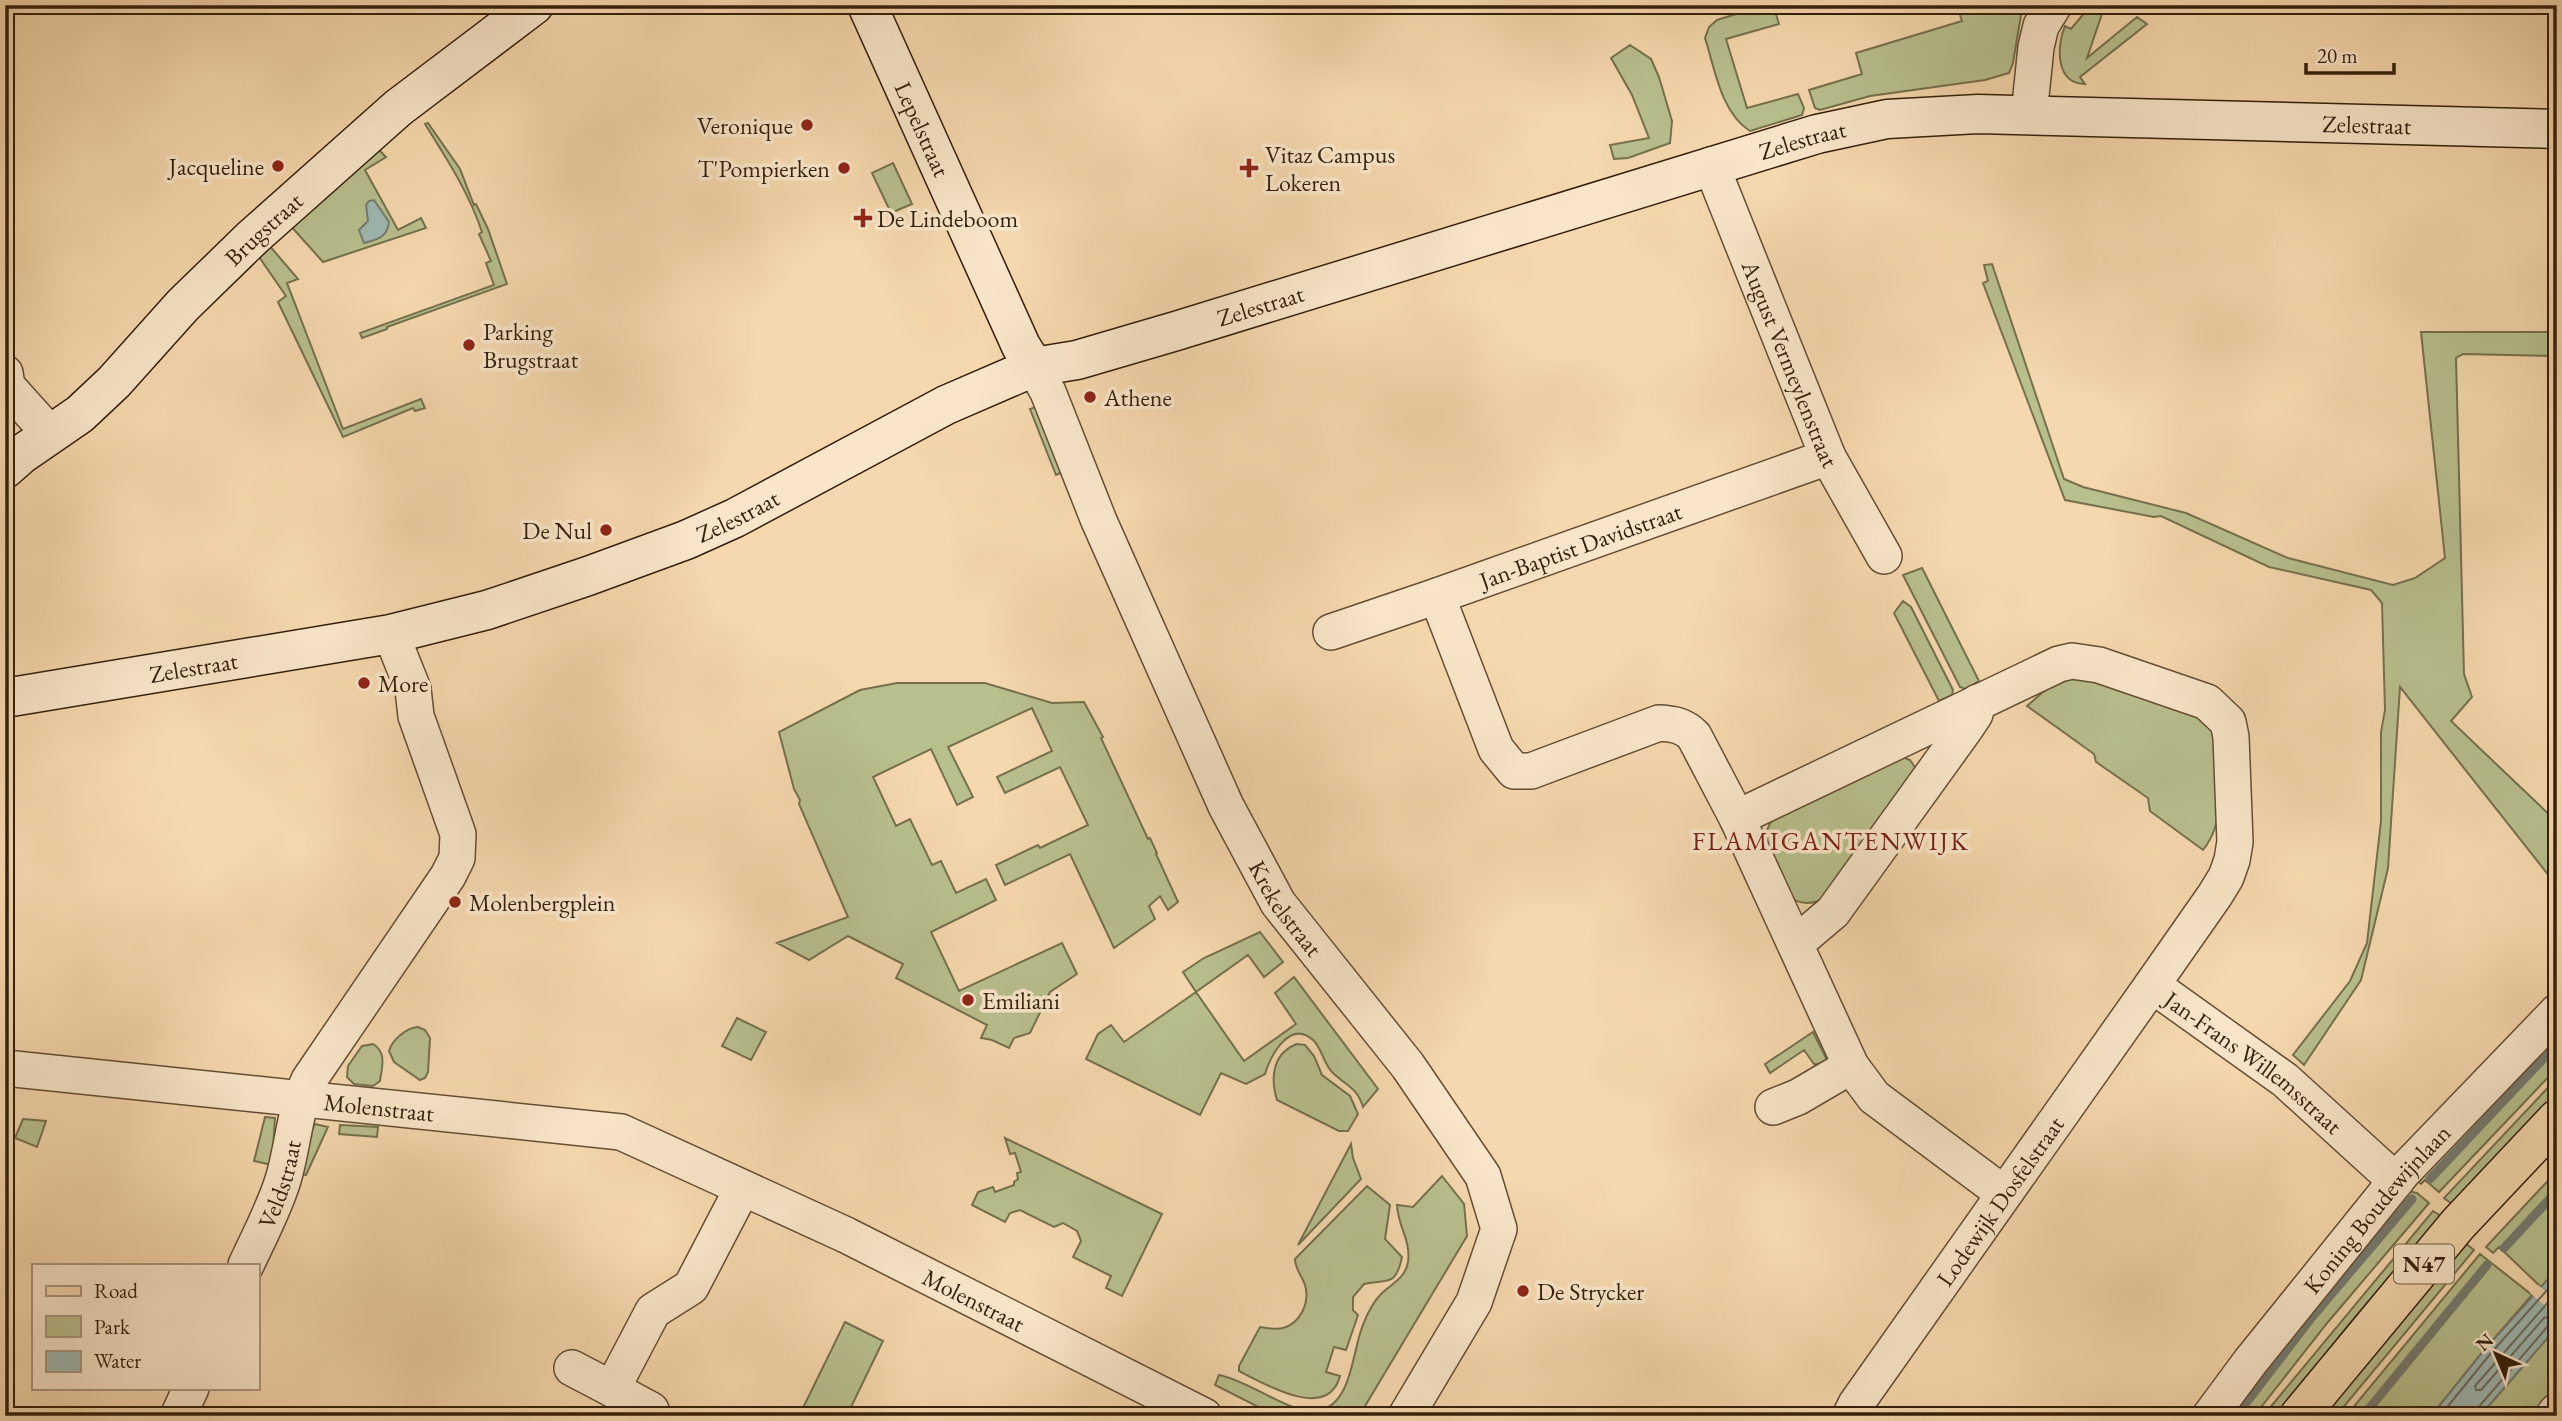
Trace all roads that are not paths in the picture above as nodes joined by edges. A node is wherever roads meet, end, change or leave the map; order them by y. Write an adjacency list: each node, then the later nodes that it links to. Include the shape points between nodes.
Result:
1 (534, 5): 9 (street, Brugstraat, via 382,122 217,272 97,398)
2 (867, 5): 7 (street, Lepelstraat)
3 (2054, 5): 4 (street, via 2038,36)
4 (2029, 115): 5 (street, Zelestraat); 6 (street, Zelestraat, via 1887,119 1796,139)
5 (2557, 129)
6 (1710, 165): 7 (street, Zelestraat, via 1176,331 1077,360); 10 (street, August Vermeylenstraat)
7 (1034, 367): 15 (street, Zelestraat, via 946,405 686,540 486,610); 40 (street, Krekelstraat, via 1226,806 1279,903 1408,1066 1483,1176 1499,1229 1474,1302)
8 (5, 373): 9 (street, via 6,386)
9 (51, 435): 11 (street, Brugstraat)
10 (1828, 457): 12 (street, August Vermeylenstraat); 13 (street, Jan-Baptist Davidstraat)
11 (5, 469)
12 (1884, 556)
13 (1437, 596): 14 (street, Jan-Baptist Davidstraat); 20 (street, via 1496,749 1514,771 1531,771 1659,723 1674,724 1694,736)
14 (1331, 632)
15 (391, 635): 16 (street, Zelestraat); 26 (street, via 413,689 416,716 458,834 457,858 328,1050)
16 (5, 698)
17 (1978, 702): 18 (street, Jan-Frans Willemsstraat); 19 (street, via 1970,722); 22 (street, Jan-Frans Willemsstraat, via 2059,664 2086,662 2207,702 2228,722 2235,842 2232,860 2226,877)
18 (1906, 737): 19 (street); 20 (street, Jan-Frans Willemsstraat)
19 (1936, 769): 21 (street, via 1833,912)
20 (1737, 818): 21 (street)
21 (1795, 940): 24 (street)
22 (2152, 985): 29 (street, Jan-Frans Willemsstraat, via 2285,1080); 31 (street, Lodewijk Dosfelstraat)
23 (2557, 1012): 29 (street, Koning Boudewijnlaan)
24 (1851, 1066): 27 (street); 31 (street, via 1874,1097)
25 (5, 1068): 26 (street, Molenstraat)
26 (300, 1100): 30 (street, Molenstraat, via 621,1132); 32 (street, Veldstraat, via 284,1177)
27 (1773, 1107)
28 (2557, 1119): 43 (main road, N47, via 2458,1224)
29 (2396, 1181): 42 (street, Koning Boudewijnlaan)
30 (742, 1189): 34 (street, via 691,1287 653,1311); 39 (street, Molenstraat, via 846,1235)
31 (2003, 1193): 41 (street, Lodewijk Dosfelstraat)
32 (246, 1264)
33 (572, 1368): 34 (street)
34 (612, 1389): 36 (street)
35 (190, 1390): 38 (street)
36 (651, 1410)
37 (2557, 1411): 44 (street)
38 (178, 1416)
39 (1204, 1416)
40 (1406, 1416)
41 (1850, 1416)
42 (2210, 1416)
43 (2299, 1416)
44 (2553, 1416)

